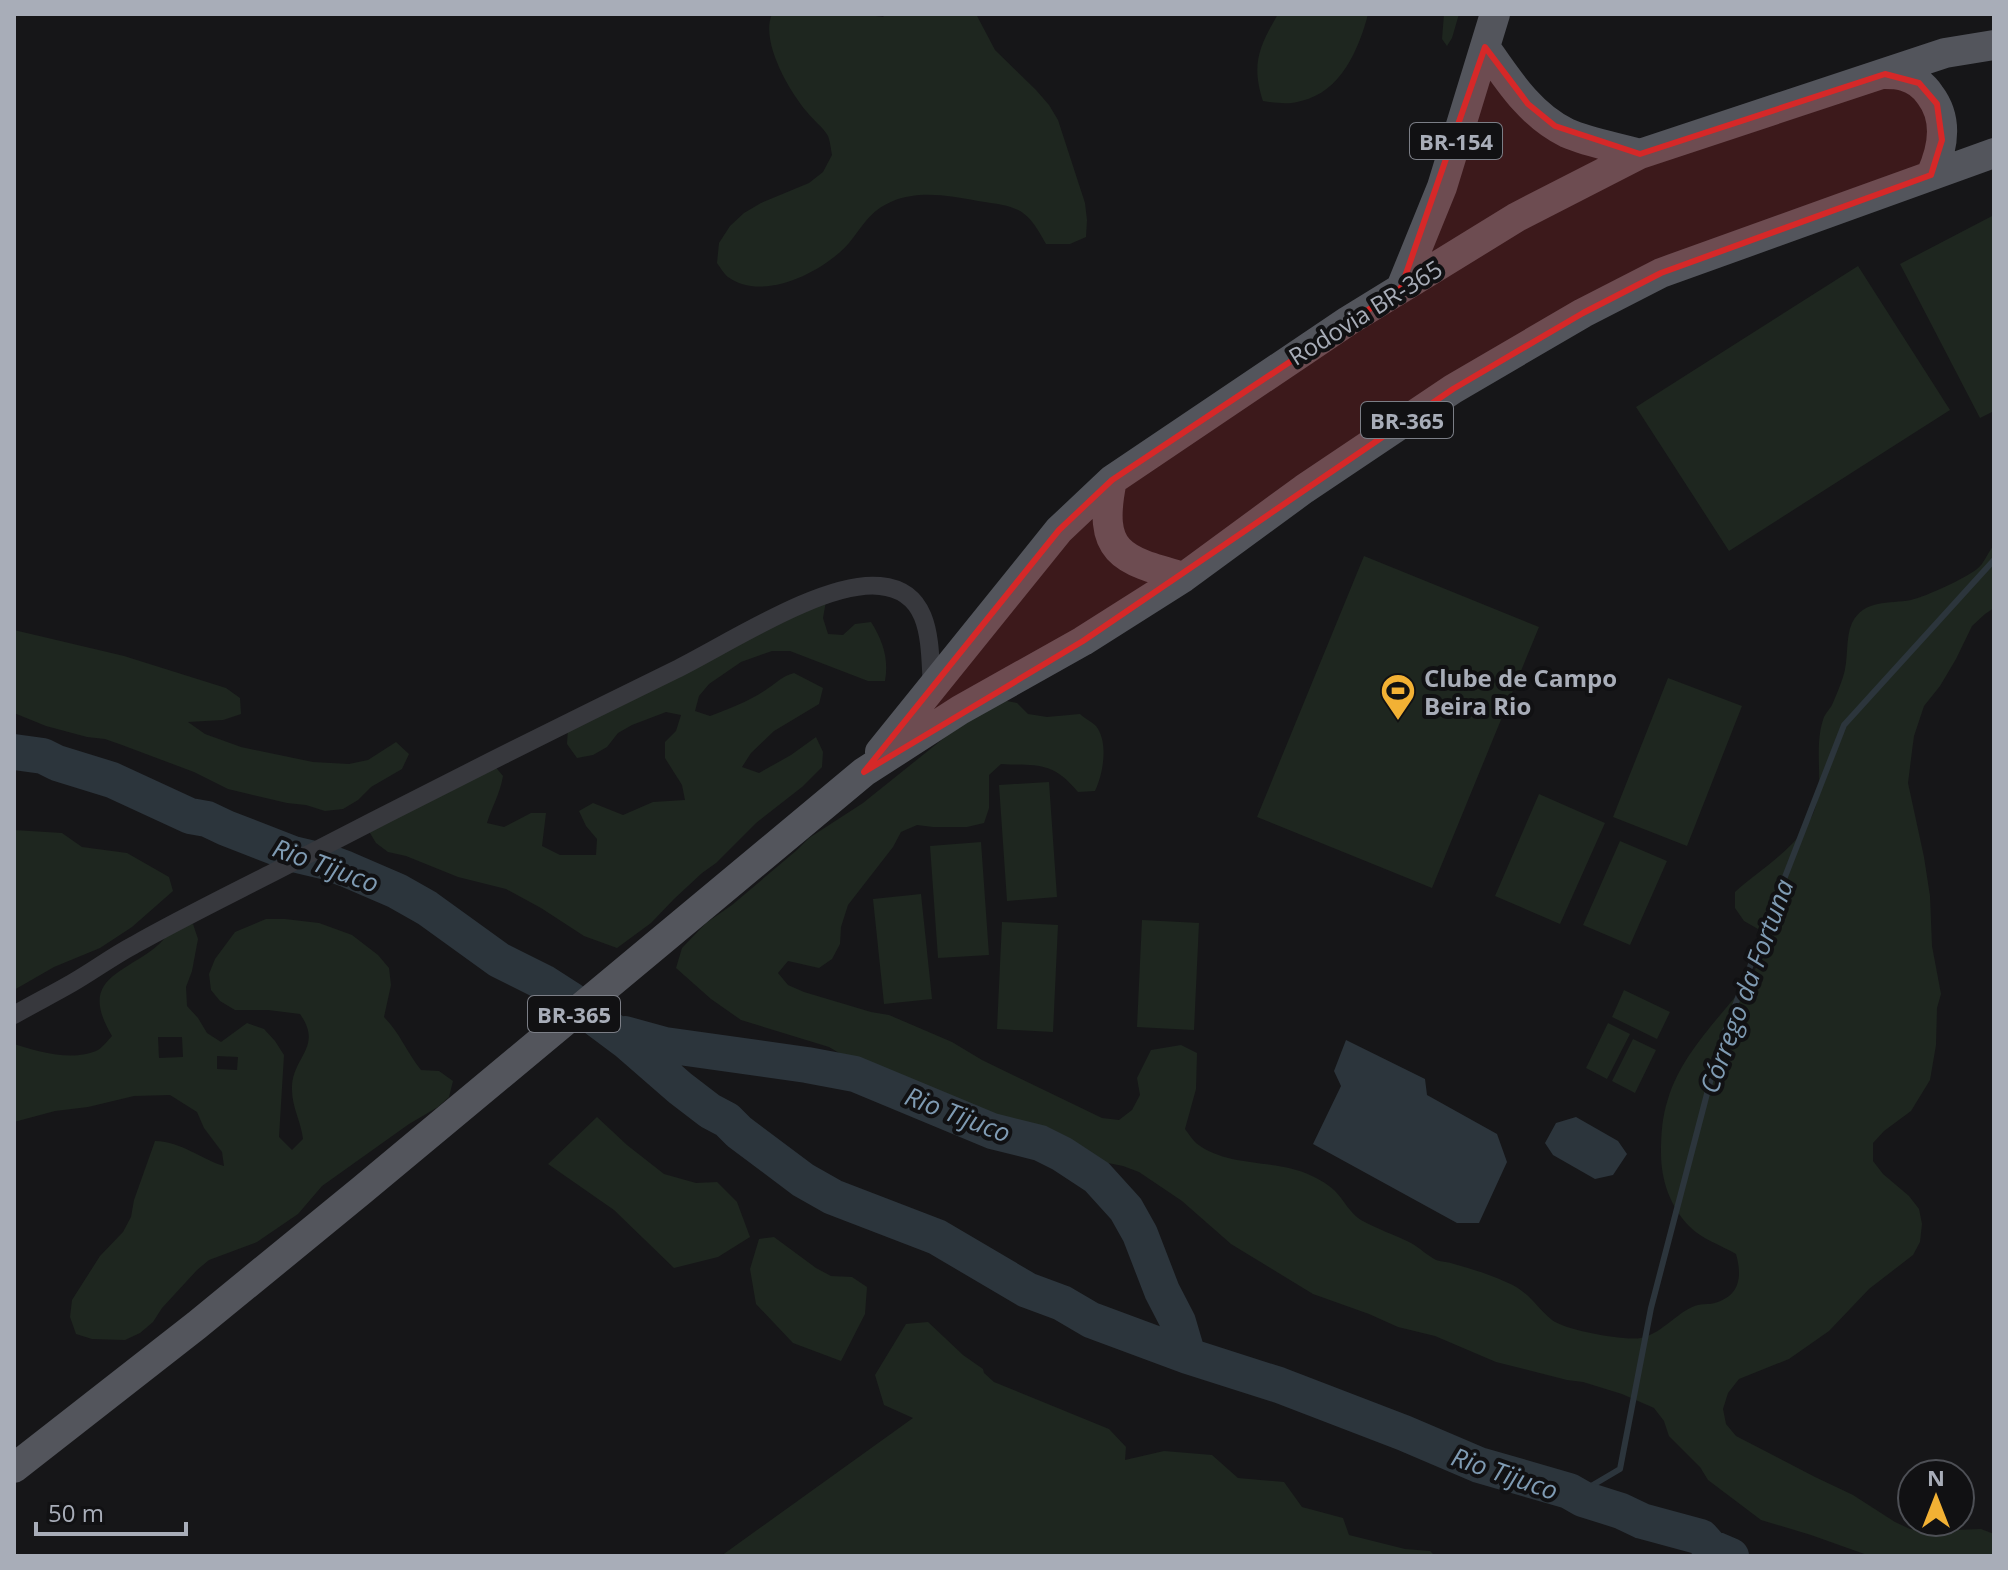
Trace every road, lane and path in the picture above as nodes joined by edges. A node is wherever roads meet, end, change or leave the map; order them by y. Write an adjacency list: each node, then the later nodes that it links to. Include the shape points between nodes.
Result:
1 (1495, 14): 3 (main road, BR-154)
2 (1994, 45): 4 (main road, Rodovia BR-365 / BR-365, via 1945,53)
3 (1485, 47): 6 (main road, BR-154, via 1528,104 1555,126); 8 (main road, BR-154, via 1442,187)
4 (1885, 74): 6 (main road, Rodovia BR-365 / BR-365); 7 (main road, via 1919,83 1941,113 1942,140)
5 (1994, 153): 7 (main road, Rodovia BR-365 / BR-365)
6 (1640, 154): 8 (main road, Rodovia BR-365 / BR-365, via 1517,217)
7 (1931, 175): 10 (main road, Rodovia BR-365 / BR-365, via 1661,273 1583,313 1453,389)
8 (1401, 288): 9 (main road, Rodovia BR-365 / BR-365)
9 (1112, 480): 10 (main road, via 1106,515 1112,541 1135,562); 11 (main road, Rodovia BR-365 / BR-365, via 1059,530)
10 (1184, 577): 12 (main road, Rodovia BR-365 / BR-365)
11 (932, 687): 12 (main road, Rodovia BR-365 / BR-365); 13 (street, via 927,630 915,602 879,585 844,590 767,620 472,769 133,945)
12 (864, 772): 14 (main road, Rodovia BR-365 / BR-365, via 362,1190)
13 (14, 1015)
14 (14, 1468)

